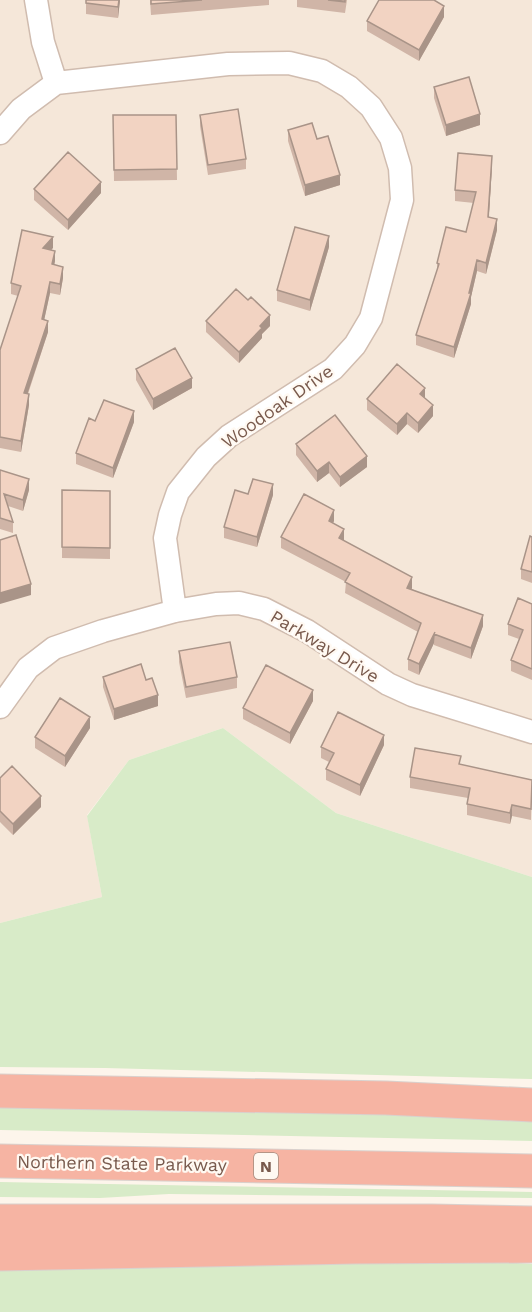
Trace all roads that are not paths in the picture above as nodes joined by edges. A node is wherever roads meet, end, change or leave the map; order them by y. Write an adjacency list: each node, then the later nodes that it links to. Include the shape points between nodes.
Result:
1 (36, 0): 2 (street, via 43,42)
2 (56, 83): 3 (street, via 21,109); 4 (street, Woodoak Drive, via 228,64 289,63 322,71 349,87 371,107 391,138 400,168 402,200 371,318 355,345 333,369 229,436 178,492 165,538)
3 (0, 133)
4 (176, 611): 5 (street, Parkway Drive, via 54,648 28,668); 6 (street, Parkway Drive, via 239,603 264,609 307,631 404,692)
5 (0, 707)
6 (532, 732)
7 (0, 1091): 8 (highway, via 386,1098)
8 (532, 1105)
9 (0, 1161): 10 (highway, Northern State Parkway / N)
10 (532, 1171)
11 (0, 1221): 12 (highway)
12 (532, 1223)
13 (532, 1246): 14 (highway)
14 (0, 1254)

